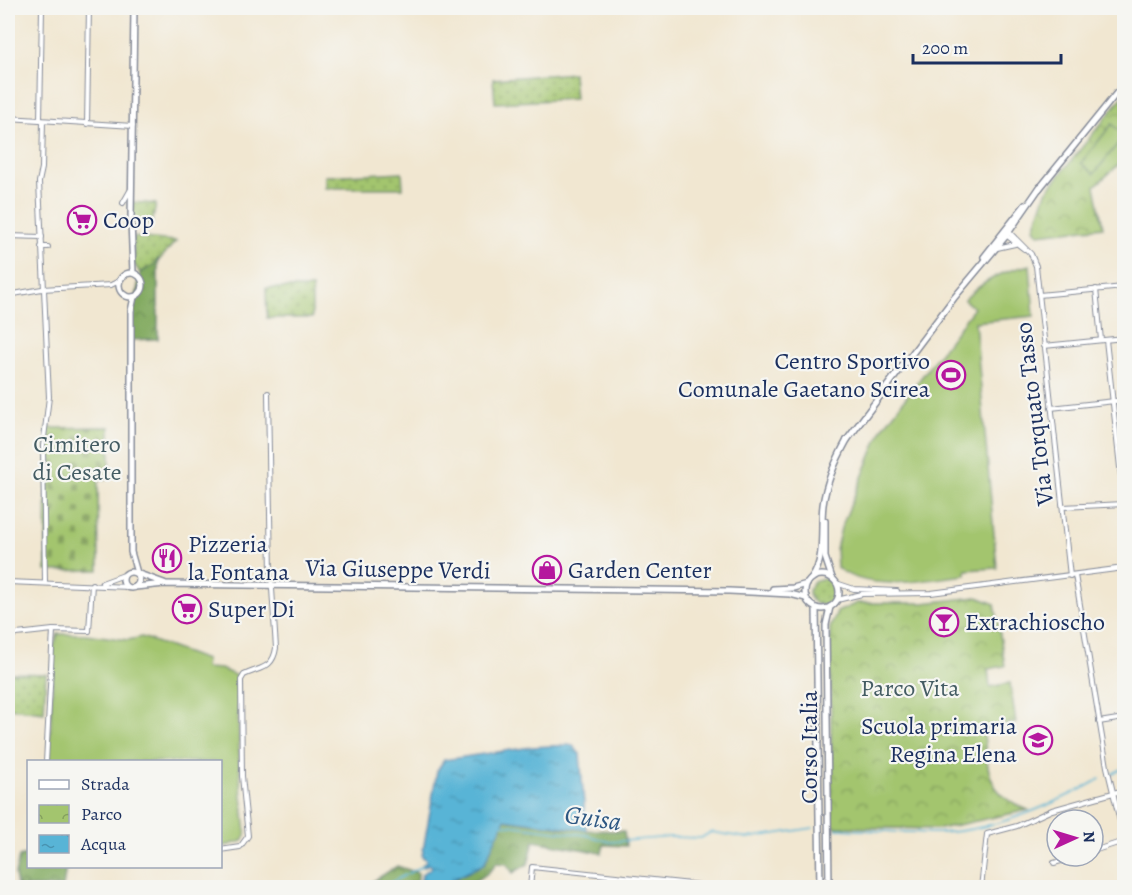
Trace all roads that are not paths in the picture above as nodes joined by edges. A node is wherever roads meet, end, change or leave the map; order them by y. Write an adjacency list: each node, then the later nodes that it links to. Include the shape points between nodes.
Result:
1 (42, 8): 6 (street)
2 (89, 8): 7 (street)
3 (134, 8): 8 (street)
4 (1125, 84): 9 (street)
5 (8, 118): 6 (street)
6 (42, 121): 7 (street); 16 (street)
7 (87, 124): 8 (street)
8 (133, 126): 10 (street)
9 (1040, 187): 12 (street); 13 (street)
10 (131, 188): 11 (street); 22 (street)
11 (123, 203)
12 (1015, 224): 13 (street); 15 (street)
13 (1007, 233): 15 (street, Via Torquato Tasso); 17 (street); 20 (street); 23 (street)
14 (8, 236): 16 (street)
15 (1016, 236): 21 (street, Via Torquato Tasso)
16 (42, 237): 18 (street)
17 (1015, 244): 20 (street); 21 (street)
18 (42, 247): 19 (street); 27 (street)
19 (48, 247)
20 (996, 248): 23 (street)
21 (1027, 250): 31 (street, Via Torquato Tasso, via 1035,261)
22 (130, 273): 24 (street); 32 (street, via 139,275 143,283 141,292)
23 (972, 276): 40 (street, via 848,440)
24 (119, 281): 25 (street); 28 (street)
25 (111, 285): 27 (street); 28 (street)
26 (1125, 287): 29 (street)
27 (42, 289): 30 (street); 51 (street, via 49,397 43,446)
28 (119, 289): 32 (street)
29 (1096, 289): 31 (street); 34 (street)
30 (8, 295)
31 (1039, 295): 35 (street, Via Torquato Tasso)
32 (130, 297): 43 (street)
33 (1125, 338): 34 (street)
34 (1103, 340): 35 (street); 38 (street)
35 (1044, 346): 39 (street, Via Torquato Tasso)
36 (268, 393): 56 (street)
37 (1125, 400): 38 (street)
38 (1113, 401): 39 (street); 41 (street)
39 (1052, 408): 42 (street, Via Torquato Tasso)
40 (828, 485): 48 (street, via 820,559); 49 (street, via 825,557)
41 (1124, 504): 42 (street)
42 (1064, 507): 47 (street, Via Torquato Tasso)
43 (131, 557): 45 (street); 46 (street)
44 (1125, 568): 47 (street)
45 (124, 574): 46 (street); 53 (street, Via Giuseppe Verdi); 57 (street, via 123,584)
46 (138, 574): 54 (street, Via Giuseppe Verdi); 57 (street, via 139,584)
47 (1072, 575): 59 (street); 67 (street, Via Torquato Tasso)
48 (812, 578): 49 (street, via 822,575); 55 (street)
49 (834, 581): 59 (street, via 854,589); 61 (street, via 839,591)
50 (8, 582): 51 (street, Via Giuseppe Verdi)
51 (45, 582): 52 (street, Via Giuseppe Verdi)
52 (92, 584): 53 (street, Via Giuseppe Verdi); 64 (street, via 88,631)
53 (98, 584): 57 (street, Via Giuseppe Verdi)
54 (165, 584): 56 (street, Via Giuseppe Verdi); 57 (street, Via Giuseppe Verdi)
55 (807, 584): 58 (street); 60 (street)
56 (273, 585): 58 (street, Via Giuseppe Verdi); 73 (street, via 275,657 268,666 244,675 241,680 242,776 248,836 240,846)
57 (132, 587)
58 (729, 591): 60 (street)
59 (931, 593): 61 (street, via 862,594)
60 (806, 598): 63 (street)
61 (837, 600): 62 (street)
62 (830, 607): 63 (street); 79 (street, Corso Italia, via 826,624)
63 (816, 608): 78 (street, Corso Italia)
64 (53, 630): 65 (street); 68 (street)
65 (8, 635)
66 (1125, 718): 67 (street)
67 (1099, 722): 70 (street, Via Torquato Tasso)
68 (46, 760)
69 (1125, 790): 70 (street)
70 (1112, 791): 71 (street, Via Torquato Tasso); 80 (street, via 988,833)
71 (1125, 840): 72 (street)
72 (1105, 847)
73 (222, 850)
74 (647, 880): 75 (street, via 532,867); 76 (street); 77 (street)
75 (530, 888)
76 (646, 888)
77 (728, 888)
78 (820, 888)
79 (829, 888)
80 (981, 888)

